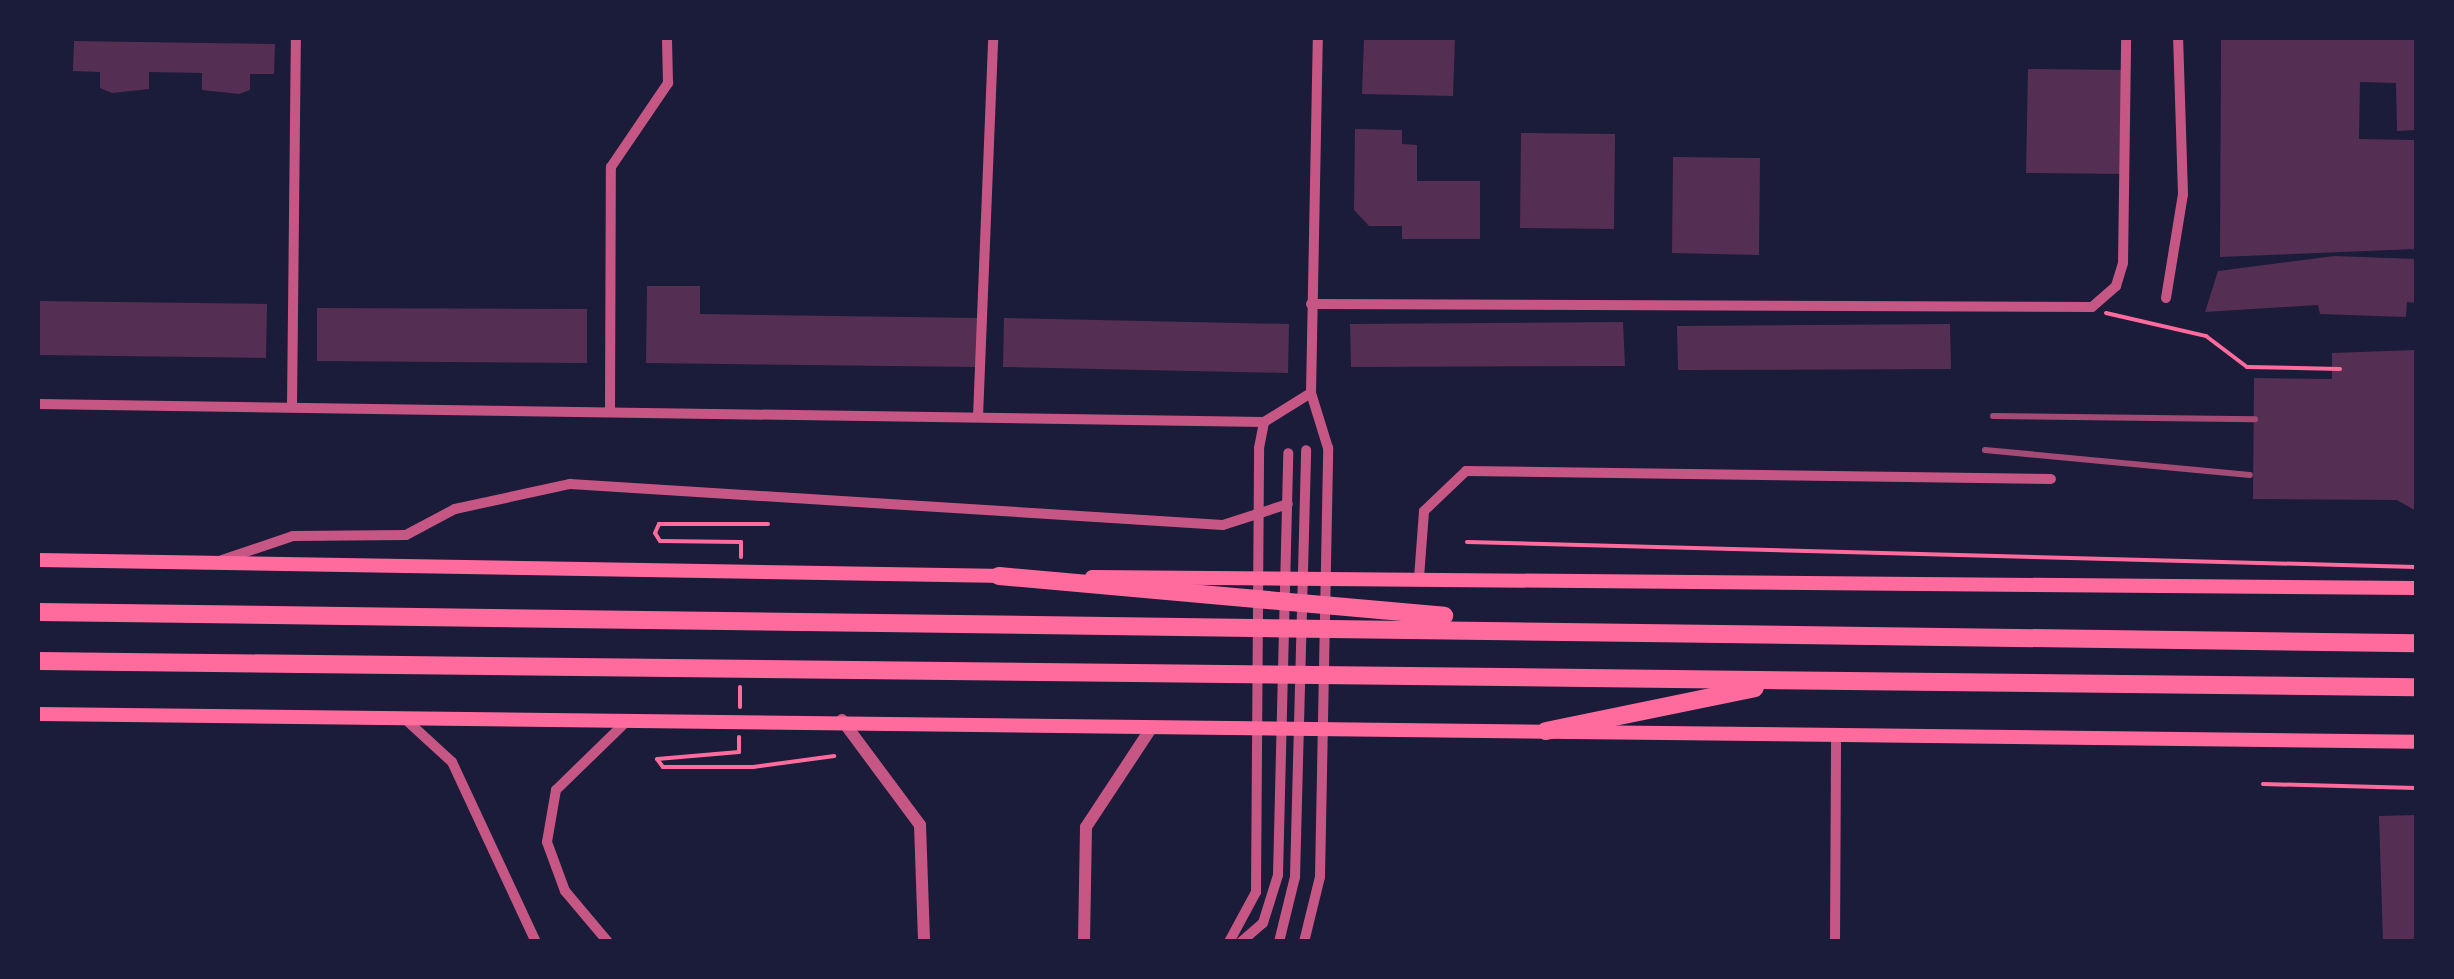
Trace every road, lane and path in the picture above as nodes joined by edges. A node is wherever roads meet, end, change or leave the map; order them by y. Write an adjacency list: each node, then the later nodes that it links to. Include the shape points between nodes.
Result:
1 (296, 38): 13 (street)
2 (668, 38): 14 (street, via 668,83 611,167)
3 (993, 38): 15 (street)
4 (1318, 38): 8 (street)
5 (2126, 38): 9 (street, via 2123,263 2116,286)
6 (2178, 38): 7 (street, via 2183,194)
7 (2166, 298)
8 (1311, 304): 9 (street); 11 (street)
9 (2092, 307): 10 (path, via 2206,336 2247,367)
10 (2340, 369)
11 (1311, 392): 16 (street); 57 (street, via 1328,448 1320,877)
12 (38, 404): 13 (street)
13 (292, 407): 14 (street)
14 (610, 412): 15 (street)
15 (978, 417): 16 (street)
16 (1264, 422): 54 (street, via 1256,892)
17 (1306, 450): 56 (street, via 1295,878)
18 (1288, 453): 20 (street)
19 (2051, 479): 28 (street, via 1466,471 1424,512)
20 (1288, 504): 25 (street, via 1223,525 570,484 455,509 406,535 293,536); 55 (street, via 1278,875 1263,923)
21 (768, 524): 24 (path, via 659,524 655,533 660,541 741,542)
22 (1467, 542): 26 (path)
23 (38, 560): 25 (main road)
24 (741, 561)
25 (212, 564): 27 (main road)
26 (2416, 567)
27 (999, 576): 28 (main road); 31 (highway)
28 (1419, 578): 29 (main road)
29 (2416, 588)
30 (38, 612): 31 (highway)
31 (1574, 628): 32 (highway)
32 (2416, 643)
33 (38, 662): 35 (highway)
34 (740, 676): 38 (path)
35 (1789, 681): 36 (highway); 43 (highway)
36 (2416, 687)
37 (38, 714): 39 (main road)
38 (740, 714)
39 (403, 718): 40 (main road); 50 (street, via 452,762)
40 (630, 718): 41 (main road); 51 (street, via 556,790 546,842 564,891)
41 (842, 720): 42 (main road); 52 (street, via 920,825)
42 (1150, 730): 43 (main road); 53 (street, via 1086,827)
43 (1546, 731): 45 (main road)
44 (739, 733): 47 (path, via 739,752 657,760 663,767 753,767)
45 (1836, 735): 46 (main road); 58 (street)
46 (2416, 742)
47 (834, 756)
48 (2263, 784): 49 (path)
49 (2416, 788)
50 (536, 942)
51 (608, 942)
52 (924, 942)
53 (1084, 942)
54 (1230, 942)
55 (1241, 942)
56 (1278, 942)
57 (1304, 942)
58 (1835, 942)

